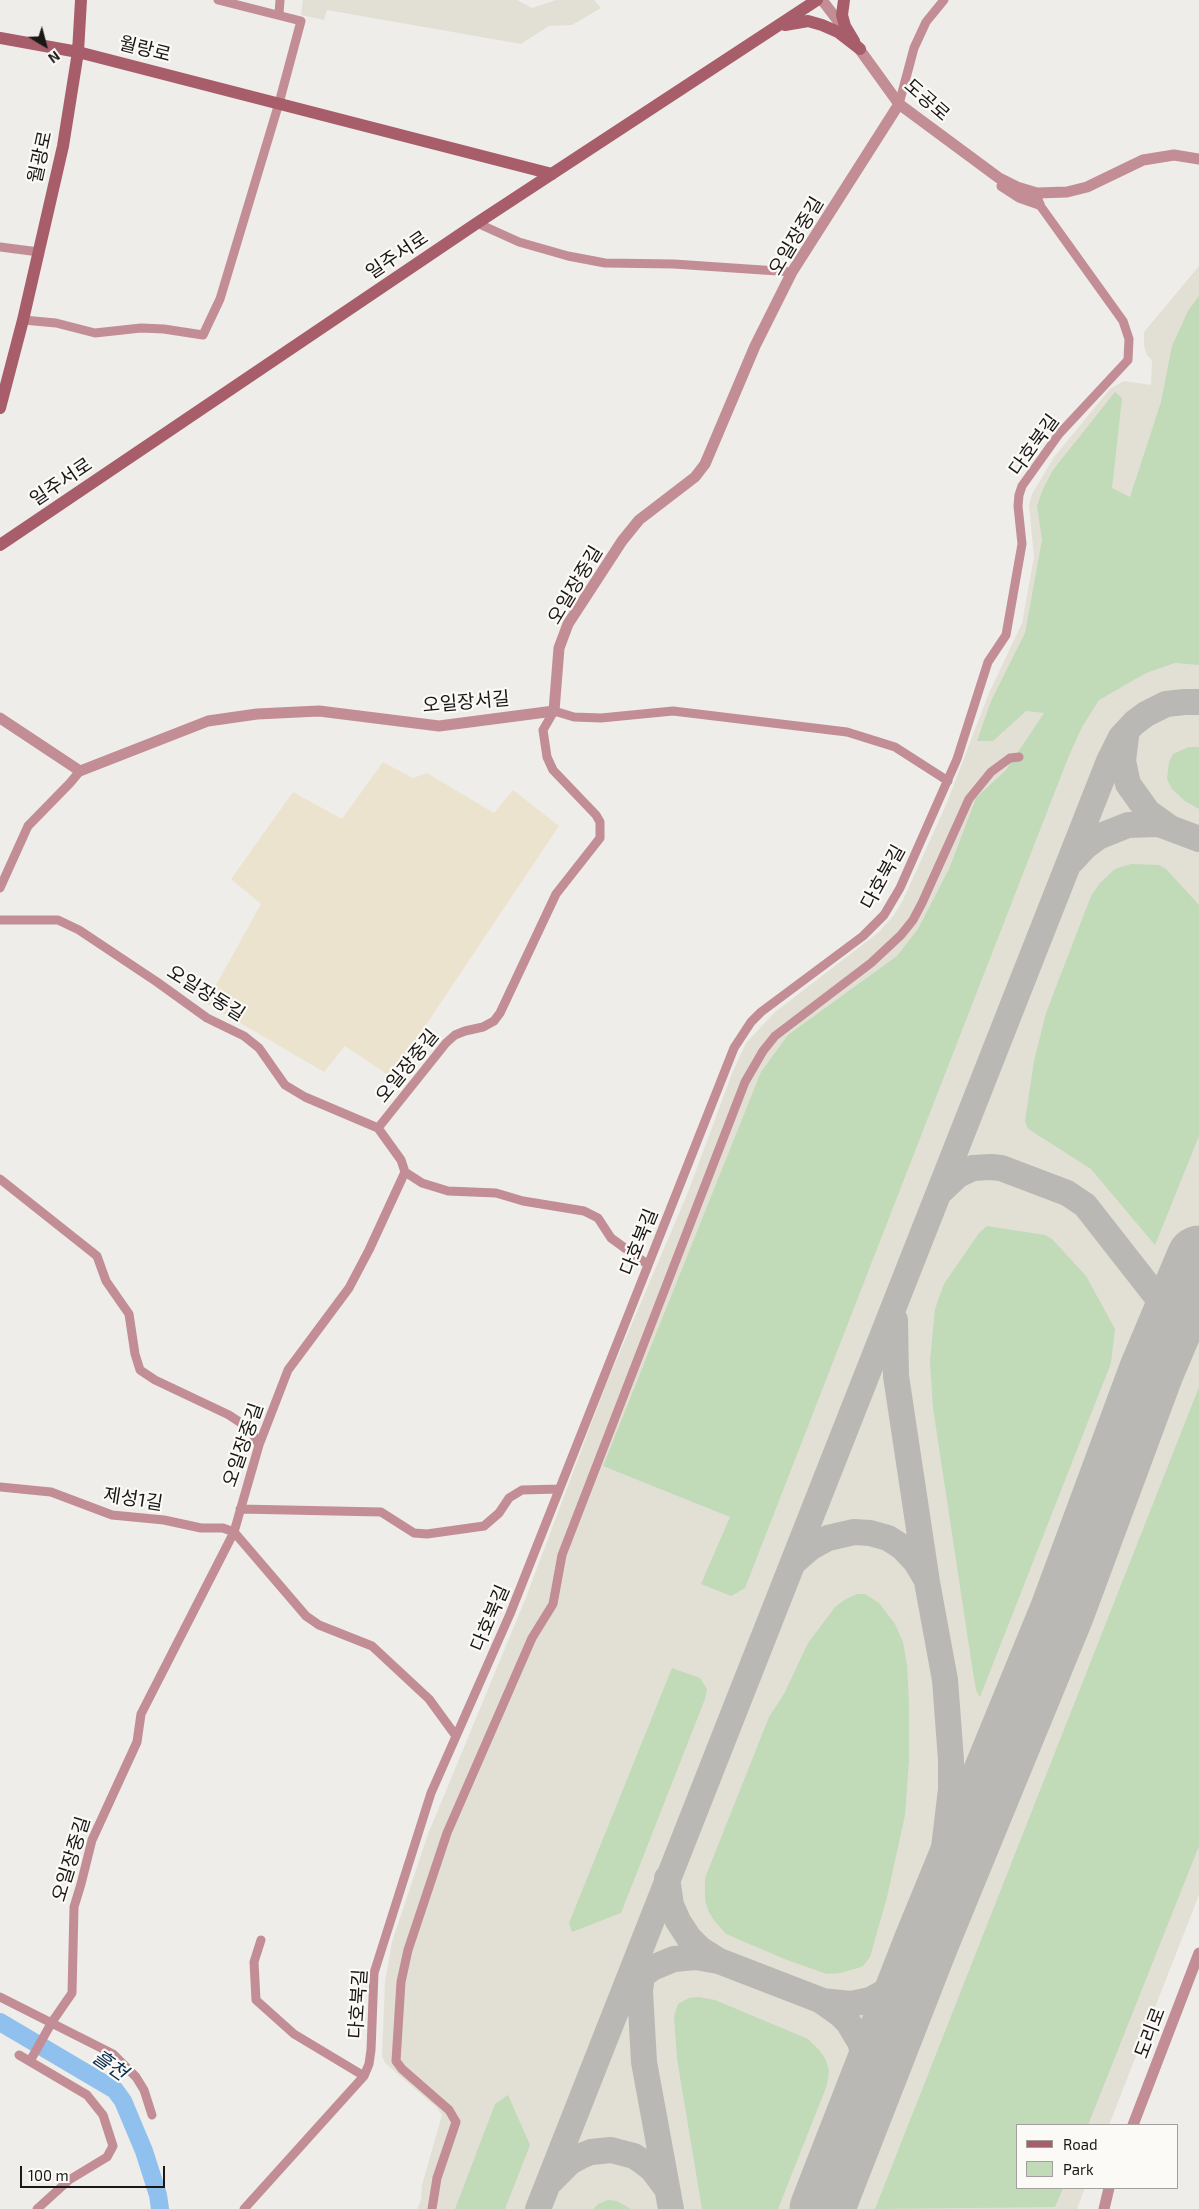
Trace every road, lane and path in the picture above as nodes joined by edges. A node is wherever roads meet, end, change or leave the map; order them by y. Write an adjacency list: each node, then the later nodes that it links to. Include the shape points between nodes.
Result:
1 (81, 0): 12 (main road, 월광로)
2 (218, 0): 8 (street)
3 (280, 0): 8 (street)
4 (817, 0): 9 (main road, 일주서로)
5 (822, 0): 11 (street, 도공로)
6 (844, 0): 11 (main road, via 842,14 845,26)
7 (944, 0): 14 (street, via 926,22 914,48)
8 (279, 14): 13 (street, via 301,21)
9 (766, 35): 11 (main road, via 782,26 808,21 838,32); 16 (main road, 일주서로)
10 (0, 38): 12 (main road, 월랑로)
11 (860, 49): 14 (street, 도공로)
12 (78, 52): 13 (main road, 월랑로); 20 (main road, 월광로, via 63,146)
13 (279, 103): 16 (main road, 월랑로); 22 (street, via 220,299 203,335 141,328 95,333)
14 (899, 104): 17 (street, 도공로, via 1009,183); 21 (street, 오일장중길)
15 (1199, 159): 17 (street, 도공로, via 1154,157 1076,190)
16 (552, 174): 18 (main road, 일주서로)
17 (1038, 198): 30 (street, 다호북길, via 1123,321 1128,339 1128,360 1059,434 1022,486 1018,506 1022,544 1009,624 1006,635 988,662)
18 (477, 223): 21 (street, via 519,242 605,263); 25 (main road, 일주서로)
19 (0, 247): 20 (street)
20 (39, 252): 22 (main road, 월광로)
21 (792, 272): 26 (street, 오일장중길, via 705,464 695,477 639,520 568,624 559,648)
22 (23, 320): 23 (main road, 월광로)
23 (4, 374): 24 (main road, 월광로)
24 (0, 408)
25 (0, 546)
26 (554, 711): 29 (street, 오일장서길, via 439,726 319,711 257,714 208,721); 30 (street, 오일장서길, via 574,717 601,718 673,711 847,732 895,746); 33 (street, 오일장중길, via 543,730 547,758 554,770 596,815 600,822 600,838 556,894 494,1021 460,1033 446,1043)
27 (0, 718): 29 (street)
28 (1019, 757): 55 (street, via 1010,758 992,772 969,799 922,903 901,935 871,963 775,1036 746,1082 562,1554 552,1604 532,1638 447,1834 408,1950 401,1982 396,2061 449,2110 456,2122 437,2178)
29 (80, 770): 31 (street, via 28,826)
30 (948, 781): 36 (street, 다호북길, via 900,888 884,914 864,936 750,1022 734,1048)
31 (0, 888)
32 (0, 920): 33 (street, 오일장동길, via 58,920 79,930 207,1018 244,1036 259,1048 285,1085 304,1097)
33 (378, 1128): 34 (street, 오일장중길, via 401,1160)
34 (405, 1172): 36 (street, via 422,1183 448,1191 496,1193 584,1211 598,1218 611,1238); 37 (street, 오일장중길, via 349,1288 288,1370)
35 (0, 1179): 37 (street, via 97,1256 106,1282 129,1314 140,1370 229,1415 250,1429)
36 (647, 1264): 39 (street, 다호북길)
37 (259, 1445): 40 (street, 오일장중길)
38 (0, 1487): 41 (street, 제성1길, via 51,1492 112,1516 164,1520)
39 (559, 1489): 40 (street, via 522,1490 509,1498 499,1513 484,1526 427,1534 414,1533 381,1512); 42 (street, 다호북길, via 510,1614)
40 (240, 1509): 41 (street, 오일장중길)
41 (234, 1532): 42 (street, via 306,1616 319,1625 372,1646 429,1699); 46 (street, 오일장중길, via 141,1714 136,1742 92,1840 72,1915 72,1992)
42 (456, 1736): 49 (street, 다호북길, via 431,1793 378,1956 374,1973 371,2050)
43 (261, 1940): 49 (street, via 254,1962 256,2000 294,2034)
44 (1199, 1953): 51 (street, 도리로)
45 (0, 1997): 46 (street)
46 (52, 2022): 48 (street, 오일장중길); 50 (street, via 98,2045 126,2065 144,2090)
47 (19, 2055): 48 (street)
48 (30, 2061): 53 (street, via 93,2102 103,2115 113,2146 107,2157 69,2180)
49 (364, 2076): 54 (street, 다호북길)
50 (152, 2115)
51 (1133, 2124)
52 (1109, 2189): 56 (street)
53 (38, 2209)
54 (244, 2209)
55 (432, 2209)
56 (1104, 2209)

